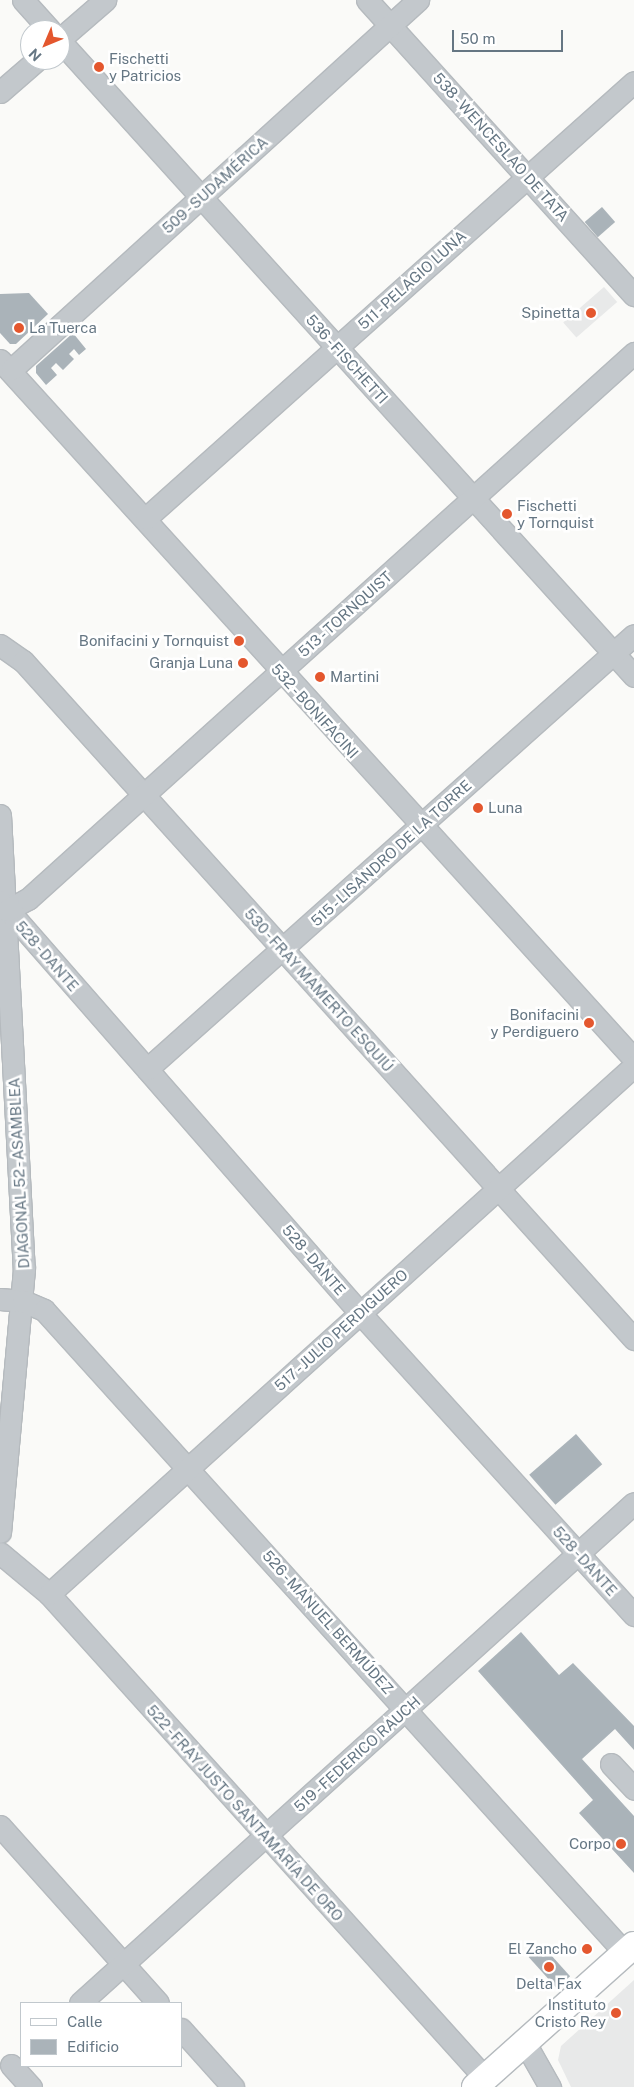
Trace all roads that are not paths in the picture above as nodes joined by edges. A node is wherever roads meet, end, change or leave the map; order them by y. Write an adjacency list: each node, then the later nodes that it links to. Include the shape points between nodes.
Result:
1 (23, 0): 5 (street)
2 (105, 0): 7 (street)
3 (368, 0): 6 (street, 538 - WENCESLAO DE TATA)
4 (418, 0): 6 (street, 509 - SUDAMÉRICA)
5 (41, 20)
6 (390, 25): 12 (street, 538 - WENCESLAO DE TATA); 13 (street, 509 - SUDAMÉRICA)
7 (70, 31)
8 (70, 51): 13 (street, 536 - FISCHETTI)
9 (25, 70): 11 (street)
10 (634, 82): 12 (street, 511 - PELAGIO LUNA)
11 (0, 92)
12 (527, 176): 14 (street, 538 - WENCESLAO DE TATA); 15 (street, 511 - PELAGIO LUNA)
13 (201, 197): 15 (street, 536 - FISCHETTI); 17 (street, 509 - SUDAMÉRICA)
14 (634, 295)
15 (337, 348): 18 (street, 536 - FISCHETTI); 19 (street, 511 - PELAGIO LUNA)
16 (634, 353): 18 (street, 513 - TORNQUIST)
17 (6, 365): 19 (street, 532 - BONIFACINI)
18 (474, 498): 22 (street, 536 - FISCHETTI); 23 (street, 513 - TORNQUIST)
19 (146, 518): 23 (street, 532 - BONIFACINI)
20 (634, 635): 22 (street, 515 - LISANDRO DE LA TORRE)
21 (0, 645): 25 (street, 530 - FRAY MAMERTO ESQUIÚ, via 23,662)
22 (614, 654): 24 (street, 536 - FISCHETTI); 27 (street, 515 - LISANDRO DE LA TORRE)
23 (280, 673): 25 (street, 513 - TORNQUIST); 27 (street, 532 - BONIFACINI)
24 (634, 676)
25 (143, 796): 28 (street, 513 - TORNQUIST, via 28,899); 29 (street, 530 - FRAY MAMERTO ESQUIÚ)
26 (0, 815): 28 (street, DIAGONAL 52 - ASAMBLEA)
27 (420, 827): 29 (street, 515 - LISANDRO DE LA TORRE); 30 (street, 532 - BONIFACINI)
28 (3, 906): 32 (street, 528 - DANTE); 35 (street, DIAGONAL 52 - ASAMBLEA)
29 (284, 950): 32 (street, 515 - LISANDRO DE LA TORRE); 33 (street, 530 - FRAY MAMERTO ESQUIÚ)
30 (634, 1059)
31 (634, 1066): 33 (street, 517 - JULIO PERDIGUERO)
32 (146, 1068): 36 (street, 528 - DANTE)
33 (497, 1188): 36 (street, 517 - JULIO PERDIGUERO); 37 (street, 530 - FRAY MAMERTO ESQUIÚ)
34 (0, 1299): 35 (street)
35 (23, 1301): 38 (street, 526 - MANUEL BERMÚDEZ, via 44,1310); 40 (street, DIAGONAL 52 - ASAMBLEA)
36 (360, 1313): 38 (street, 517 - JULIO PERDIGUERO); 42 (street, 528 - DANTE)
37 (634, 1339)
38 (189, 1468): 43 (street, 517 - JULIO PERDIGUERO); 45 (street, 526 - MANUEL BERMÚDEZ)
39 (634, 1503): 42 (street, 519 - FEDERICO RAUCH)
40 (0, 1532)
41 (0, 1553): 43 (street, 522 - FRAY JUSTO SANTAMARÍA DE ORO)
42 (578, 1553): 44 (street, 528 - DANTE); 45 (street, 519 - FEDERICO RAUCH)
43 (49, 1594): 49 (street, 522 - FRAY JUSTO SANTAMARÍA DE ORO)
44 (634, 1615)
45 (407, 1709): 49 (street, 519 - FEDERICO RAUCH); 50 (street, 526 - MANUEL BERMÚDEZ)
46 (611, 1764): 47 (street)
47 (634, 1789)
48 (0, 1826): 51 (street)
49 (265, 1837): 51 (street, 519 - FEDERICO RAUCH); 57 (street, 522 - FRAY JUSTO SANTAMARÍA DE ORO)
50 (630, 1949): 55 (main road)
51 (123, 1964): 52 (street, 519 - FEDERICO RAUCH); 53 (street)
52 (81, 2002)
53 (157, 2002)
54 (182, 2030): 59 (street)
55 (525, 2043): 57 (main road); 60 (street)
56 (11, 2065): 58 (street)
57 (480, 2083)
58 (32, 2087)
59 (233, 2087)
60 (550, 2087)

